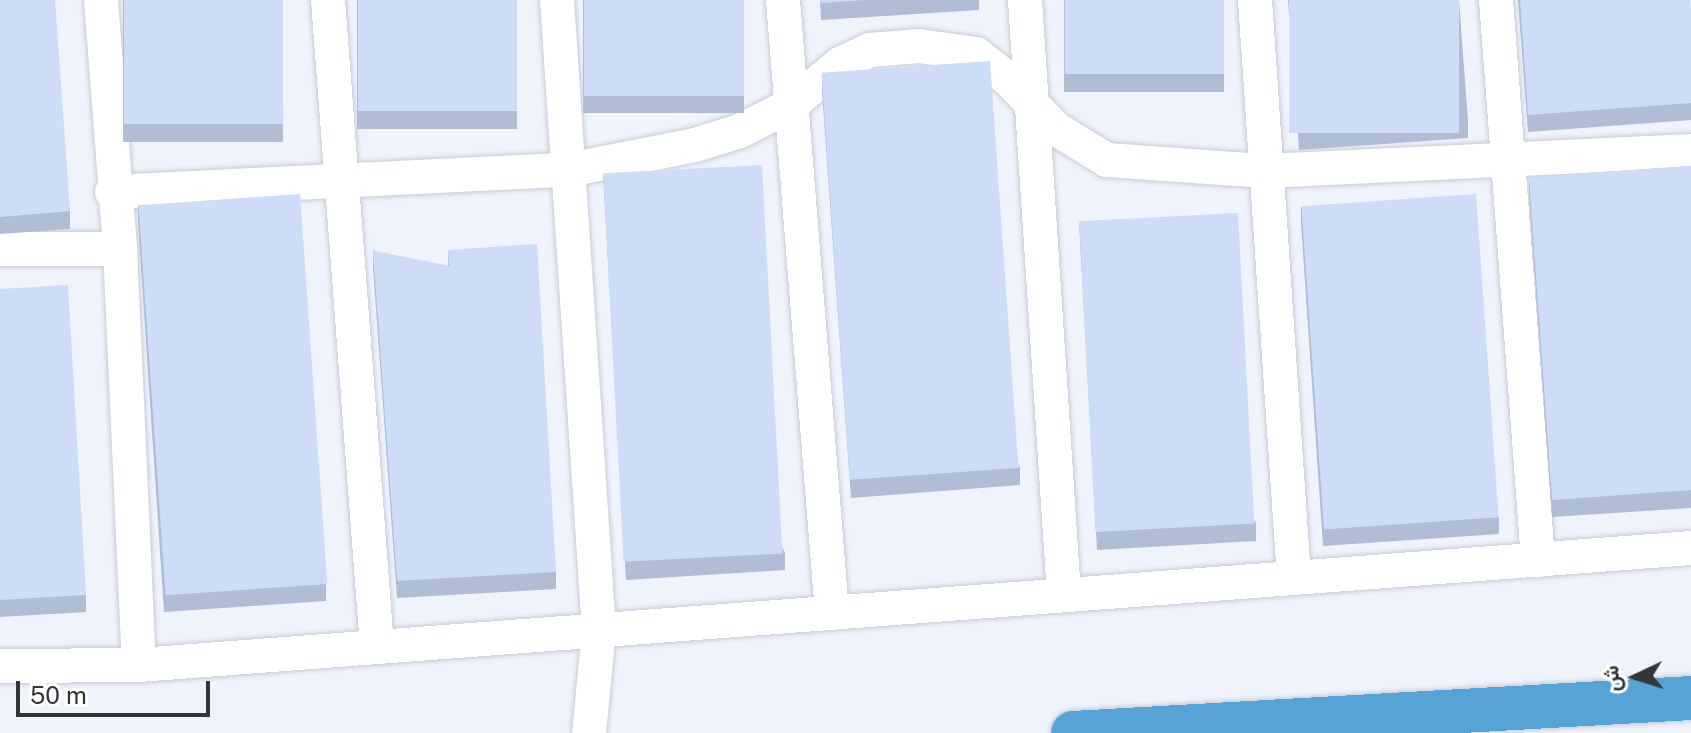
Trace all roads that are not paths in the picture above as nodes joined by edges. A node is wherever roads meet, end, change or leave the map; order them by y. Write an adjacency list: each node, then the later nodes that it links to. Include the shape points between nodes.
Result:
1 (101, 0): 15 (street)
2 (328, 0): 14 (street)
3 (557, 0): 12 (street)
4 (783, 0): 8 (street)
5 (1025, 0): 9 (street)
6 (1255, 0): 13 (street)
7 (1496, 0): 11 (street)
8 (791, 105): 9 (street, via 840,64 870,50 919,46 976,54); 12 (street, via 740,131 695,145); 22 (street)
9 (1032, 106): 13 (street, via 1081,148 1107,160); 21 (street)
10 (1691, 151): 11 (street)
11 (1508, 160): 13 (street); 19 (street)
12 (568, 170): 14 (street); 23 (street)
13 (1266, 171): 20 (street)
14 (341, 181): 15 (street); 24 (street)
15 (112, 192): 17 (street)
16 (0, 249): 17 (street)
17 (120, 249): 25 (street)
18 (1691, 548): 19 (street)
19 (1538, 560): 20 (street)
20 (1294, 578): 21 (street)
21 (1064, 595): 22 (street)
22 (832, 613): 23 (street)
23 (599, 630): 24 (street); 30 (street)
24 (377, 647): 25 (street)
25 (139, 665): 26 (street)
26 (0, 666)
27 (1691, 698): 28 (highway)
28 (1533, 719): 29 (highway)
29 (1292, 727): 31 (highway)
30 (589, 733)
31 (1073, 733)

